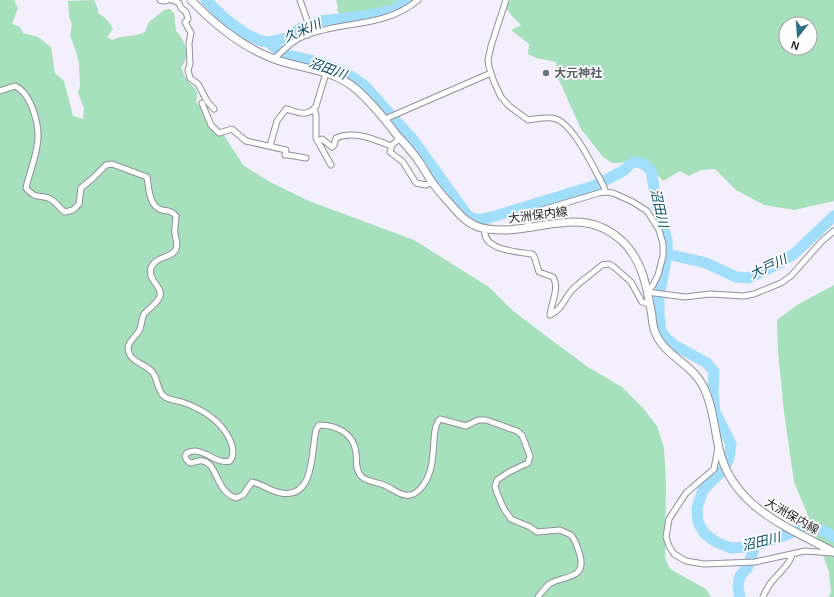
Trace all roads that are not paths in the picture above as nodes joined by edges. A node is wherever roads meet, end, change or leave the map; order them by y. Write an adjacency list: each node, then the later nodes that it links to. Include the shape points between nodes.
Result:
1 (160, 0): 2 (street)
2 (168, 0)
3 (172, 0): 14 (street, via 186,12 188,19 185,22 191,33 189,75)
4 (191, 0): 9 (main road, 大洲保内線, via 222,28 258,52)
5 (300, 0): 8 (street, via 307,20)
6 (418, 0): 8 (street, via 409,8 376,21)
7 (506, 0): 11 (street, via 488,60)
8 (308, 35): 9 (street)
9 (276, 58): 10 (main road, 大洲保内線)
10 (326, 73): 15 (street); 16 (main road, 大洲保内線, via 349,83)
11 (491, 73): 16 (street); 24 (street, via 498,91 509,106 528,120 548,118 562,122 578,140)
12 (0, 91): 33 (street, via 15,86 21,89 30,102 38,145 26,188 30,194 54,201 65,212 74,210 79,204 81,188 106,165 112,164 147,177 153,204 157,208 173,212 176,216 176,249 155,261 150,269 160,295 144,315 138,332 128,348 131,356 153,372 164,396 207,413 222,428 232,444 230,461 221,462 195,451 185,456 190,463 200,461 208,464 221,488 236,498 243,495 252,482 279,493 289,494 299,491 304,486 310,470 316,430 319,425 324,425 343,431 351,437 358,470 362,476 410,496 423,487 429,476 433,461 435,430 440,419 466,426 478,420 486,420 517,431 522,435 530,456 528,463 497,480 495,486 504,509 511,520 537,532 560,530 572,535 581,559 582,567 579,572 550,584)
13 (202, 103): 20 (street, via 211,125 220,133 232,129 246,141)
14 (214, 109)
15 (314, 109): 18 (street); 20 (street, via 302,114 286,109 277,121)
16 (386, 118): 17 (main road, 大洲保内線)
17 (400, 138): 19 (street); 23 (main road, 大洲保内線)
18 (317, 141): 19 (street, via 322,139 332,147 336,138 350,134); 22 (street)
19 (392, 145): 23 (street, via 390,152 403,162 416,183 426,185)
20 (270, 146): 21 (street, via 286,150 285,155)
21 (306, 158)
22 (330, 165)
23 (432, 182): 26 (main road, 大洲保内線, via 462,217 471,224)
24 (605, 190): 25 (street, via 542,210 528,221); 28 (street, via 647,210 659,230 663,256 658,275)
25 (526, 228): 26 (main road, 大洲保内線); 28 (main road, 大洲保内線, via 580,221 606,230 619,238 636,258)
26 (485, 229): 29 (street, via 486,240 510,251 532,254 539,272 553,276 556,285 550,315 576,286 606,264 614,266 627,278 642,302)
27 (834, 231): 28 (street, via 791,276 760,292 744,296 710,294 685,297)
28 (647, 292): 29 (main road, 大洲保内線)
29 (649, 304): 30 (main road, 大洲保内線, via 659,340 670,354 692,371 706,393)
30 (718, 445): 31 (main road, 大洲保内線, via 727,472 746,499 768,516); 32 (street, via 714,469 686,493 669,519 666,537 674,554 686,561 704,564 755,562)
31 (834, 552): 32 (street, via 805,551)
32 (792, 555): 34 (street)
33 (538, 597)
34 (763, 597)

